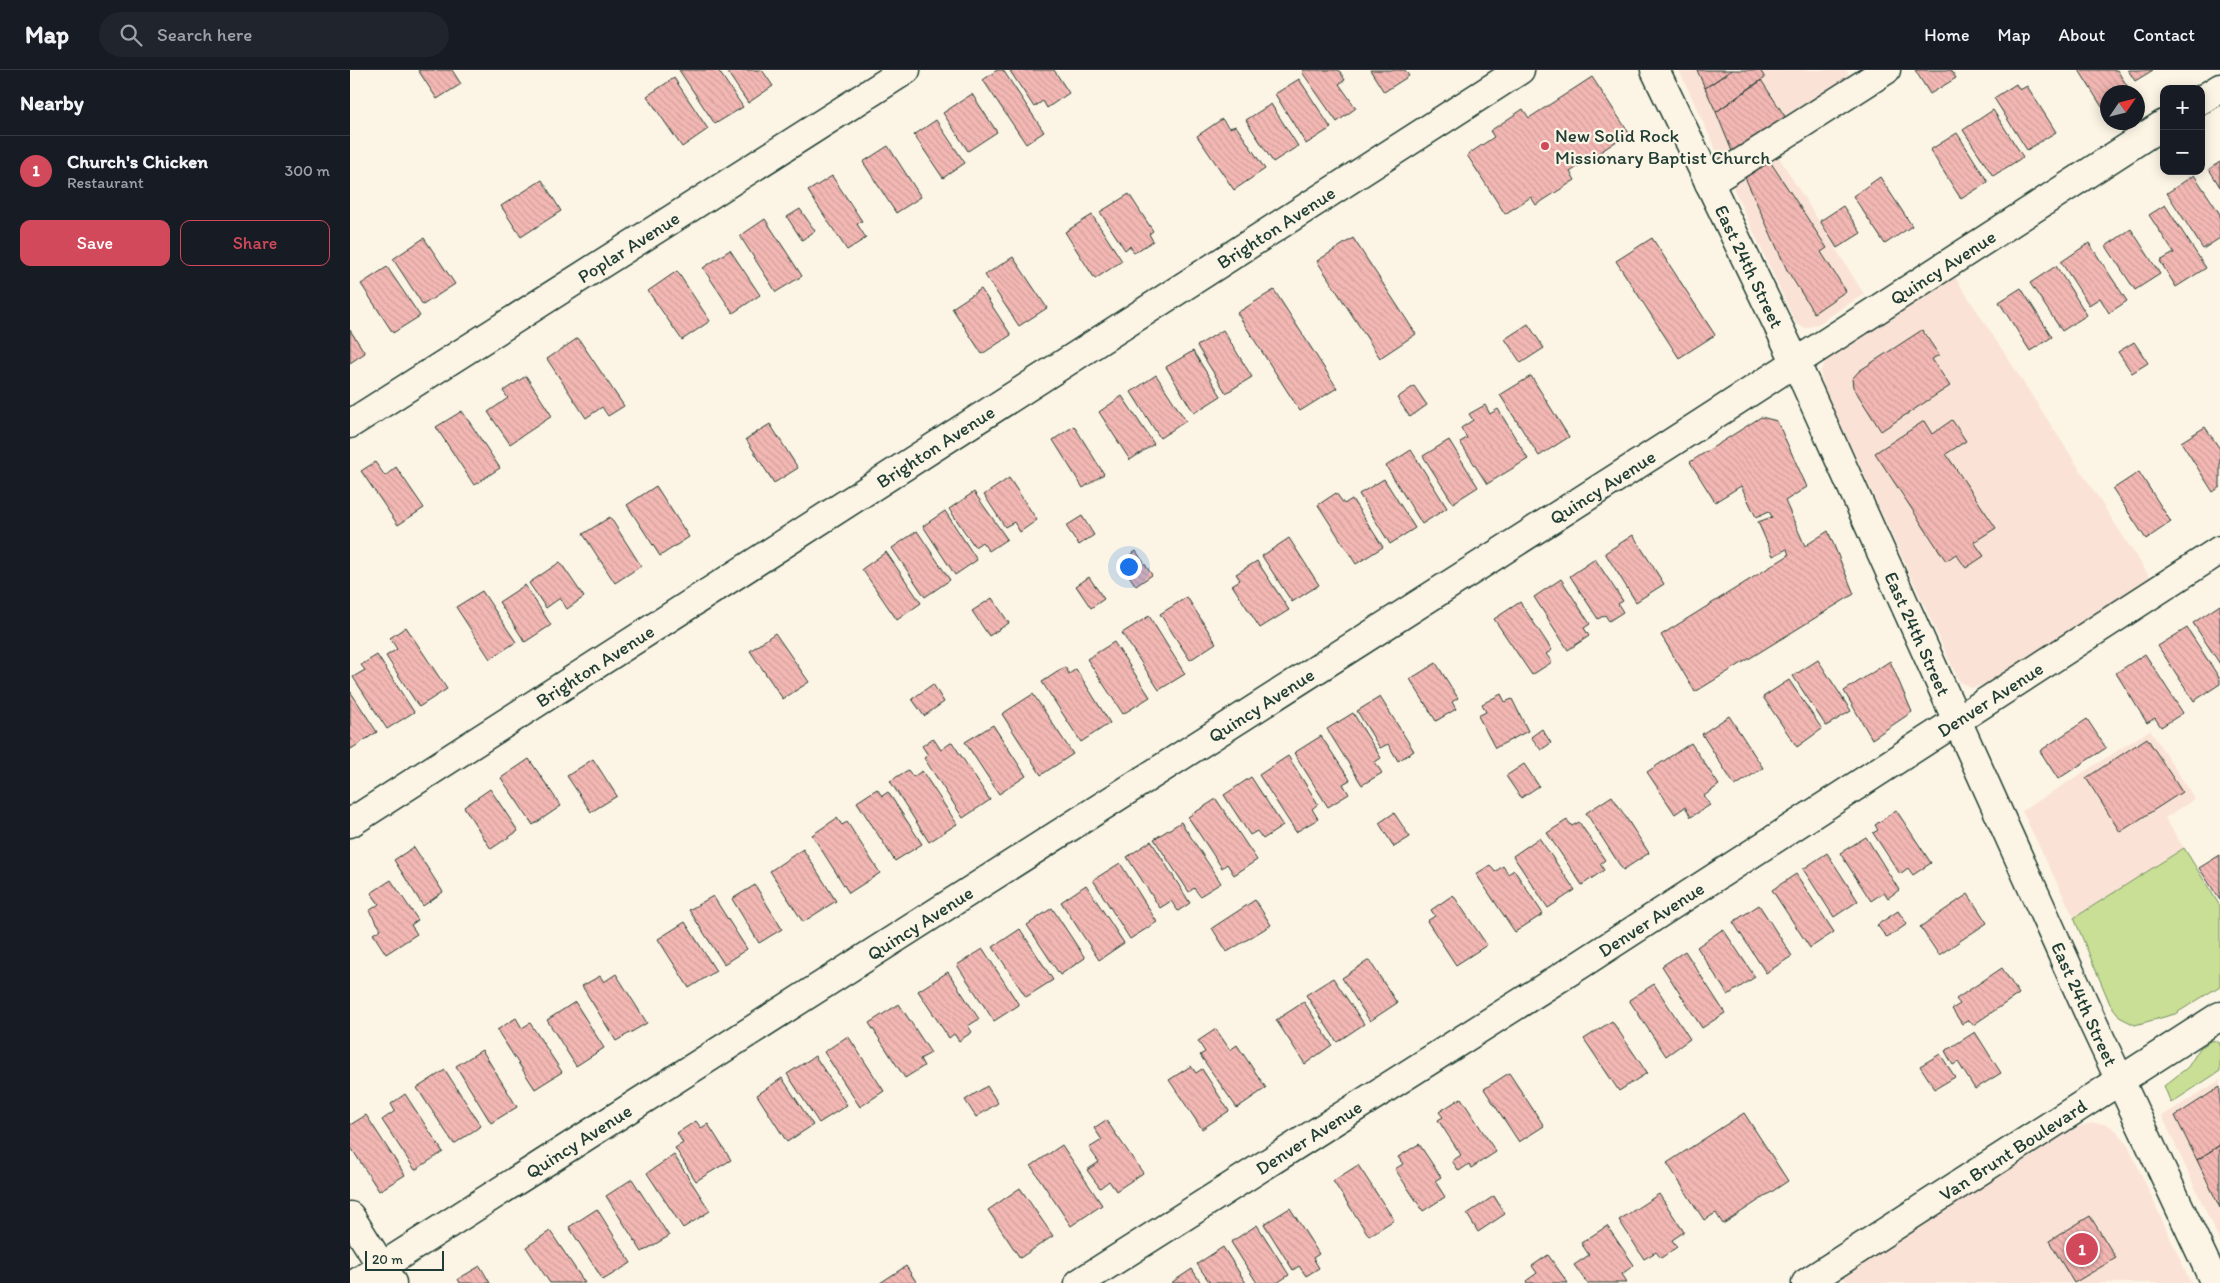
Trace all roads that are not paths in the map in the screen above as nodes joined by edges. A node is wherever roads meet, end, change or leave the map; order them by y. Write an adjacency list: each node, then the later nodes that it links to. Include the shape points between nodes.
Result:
1 (906, 70): 10 (street, Poplar Avenue)
2 (1520, 70): 13 (street, Brighton Avenue)
3 (1655, 70): 8 (street, East 24th Street)
4 (1886, 70): 8 (street)
5 (2220, 88): 6 (street)
6 (2205, 97)
7 (2160, 127): 9 (street, Quincy Avenue)
8 (1709, 184): 9 (street, East 24th Street)
9 (1796, 363): 12 (street, East 24th Street); 17 (street, Quincy Avenue)
10 (350, 424)
11 (2220, 550): 12 (street, Denver Avenue)
12 (1956, 722): 15 (street, East 24th Street); 19 (street, Denver Avenue)
13 (350, 823)
14 (2220, 1016): 15 (street, Van Brunt Boulevard)
15 (2120, 1081): 20 (street, Van Brunt Boulevard); 21 (street, East 24th Street)
16 (350, 1216): 17 (street)
17 (387, 1275): 18 (street, Quincy Avenue)
18 (356, 1283)
19 (1079, 1283)
20 (1806, 1283)
21 (2215, 1283)

